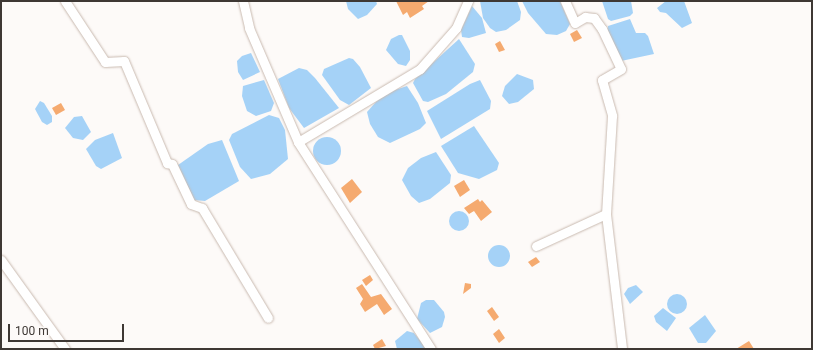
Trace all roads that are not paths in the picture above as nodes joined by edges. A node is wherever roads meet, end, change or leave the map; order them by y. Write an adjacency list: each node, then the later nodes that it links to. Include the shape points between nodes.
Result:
1 (66, 1): 9 (street, via 105,62 124,62 167,163 172,164 191,204 202,208)
2 (243, 1): 5 (street, via 249,28)
3 (468, 1): 5 (street, via 456,28 420,69)
4 (566, 2): 6 (street, via 575,23 586,17 594,18 602,29 621,70 602,80 612,116)
5 (298, 142): 11 (street)
6 (606, 214): 7 (street); 12 (street)
7 (536, 246)
8 (1, 260): 10 (street)
9 (268, 318)
10 (65, 349)
11 (431, 349)
12 (622, 349)

